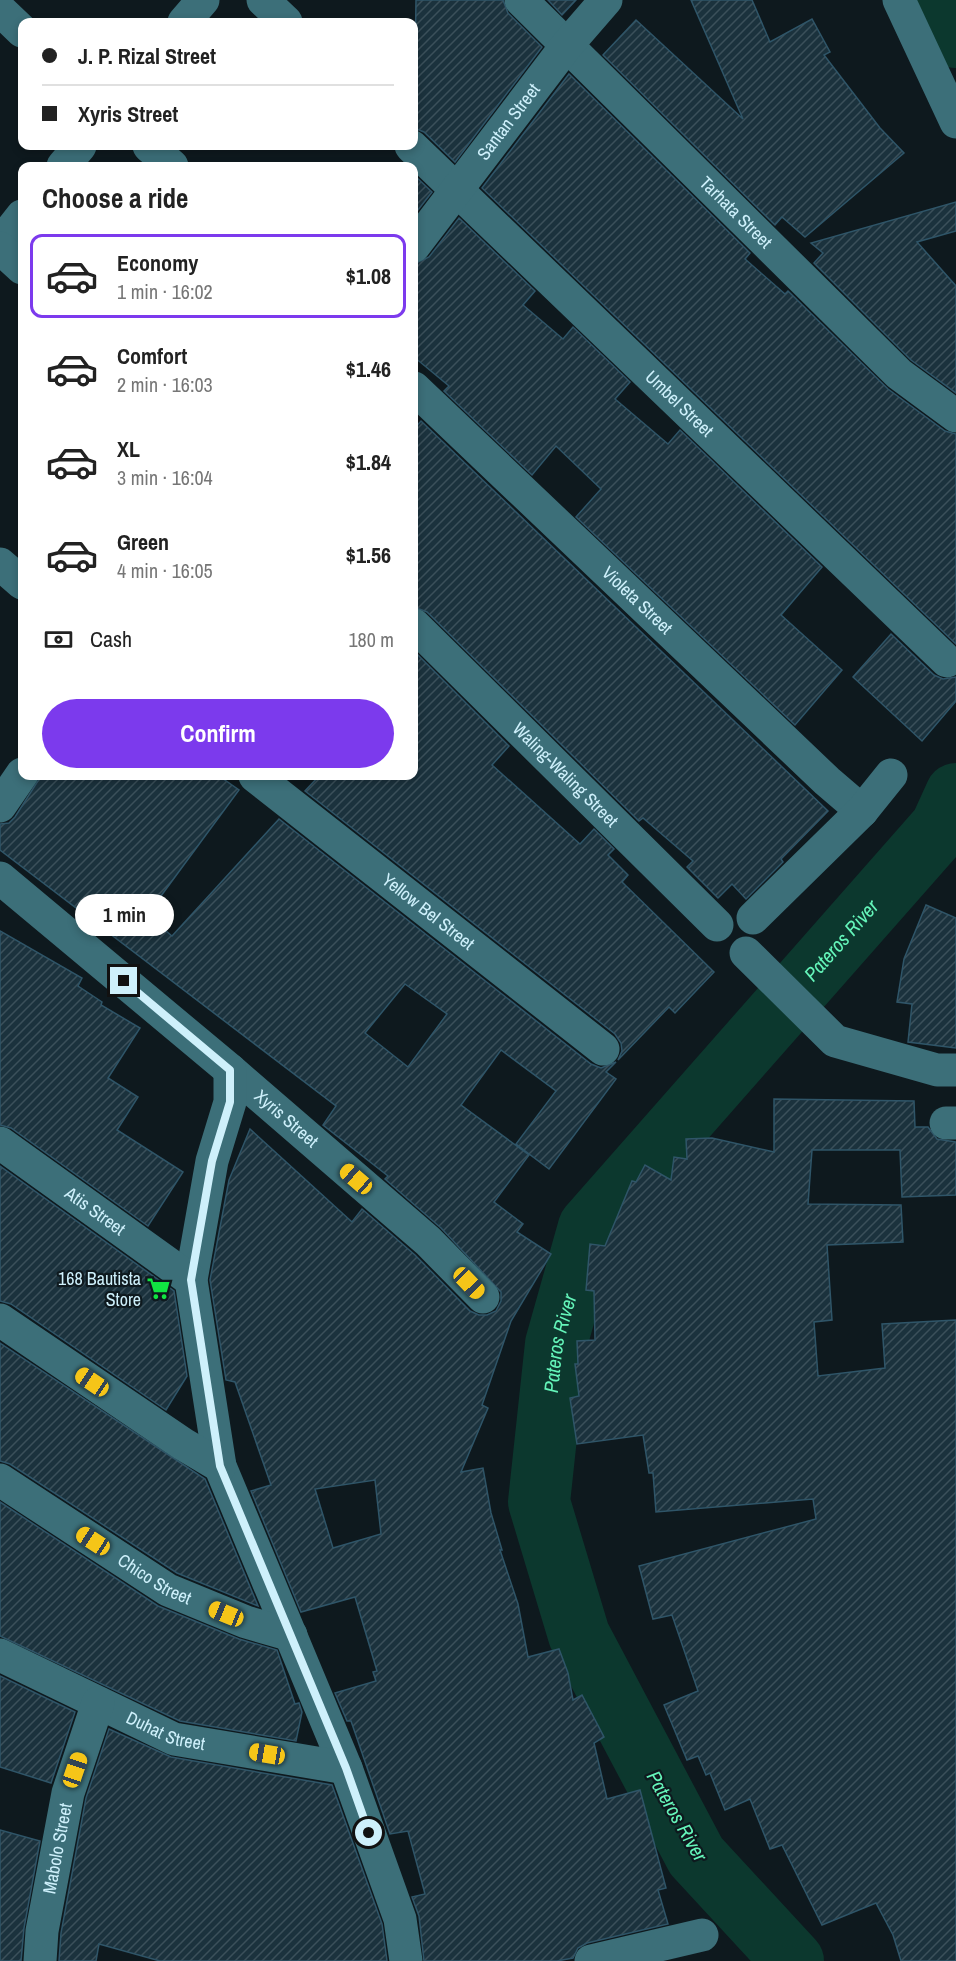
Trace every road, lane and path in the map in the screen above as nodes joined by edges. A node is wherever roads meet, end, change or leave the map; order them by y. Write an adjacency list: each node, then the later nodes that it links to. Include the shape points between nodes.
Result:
1 (203, 0): 7 (street)
2 (263, 0): 8 (street)
3 (521, 0): 10 (street, Tarhata Street)
4 (606, 0): 10 (street, Santan Street)
5 (899, 0): 11 (street)
6 (0, 10): 9 (street)
7 (187, 18)
8 (282, 18)
9 (18, 27)
10 (567, 45): 17 (street, Santan Street); 23 (street, Tarhata Street, via 899,374)
11 (956, 122)
12 (77, 150): 15 (street)
13 (154, 150): 16 (street)
14 (415, 150): 17 (street, Umbel Street)
15 (66, 162)
16 (167, 162)
17 (456, 190): 19 (street, Santan Street); 27 (street, Umbel Street)
18 (18, 221): 20 (street)
19 (418, 241)
20 (0, 246): 21 (street)
21 (18, 263)
22 (418, 392): 32 (street, Violeta Street)
23 (956, 416)
24 (0, 564): 25 (street)
25 (18, 580)
26 (418, 629): 35 (street, Waling-Waling Street)
27 (947, 661)
28 (891, 775): 32 (street)
29 (18, 780): 31 (street)
30 (260, 780): 37 (street, Yellow Bel Street)
31 (0, 806)
32 (862, 811): 34 (street)
33 (0, 878): 38 (street, Xyris Street)
34 (753, 918)
35 (717, 925)
36 (746, 953): 39 (street, via 835,1041 937,1070)
37 (603, 1049)
38 (230, 1070): 41 (street, via 230,1102 212,1161); 42 (street, Xyris Street, via 428,1241)
39 (956, 1070)
40 (0, 1143): 41 (street, Atis Street)
41 (191, 1280): 44 (street)
42 (483, 1297)
43 (0, 1320): 44 (street)
44 (220, 1466): 46 (street)
45 (0, 1480): 46 (street, Chico Street, via 168,1590 246,1622)
46 (291, 1635): 49 (street)
47 (0, 1655): 48 (street, Duhat Street)
48 (98, 1703): 49 (street, Duhat Street, via 174,1739); 51 (street, Mabolo Street, via 68,1793)
49 (346, 1768): 52 (street, via 400,1919)
50 (702, 1935): 53 (street)
51 (40, 1961)
52 (406, 1961)
53 (591, 1961)

